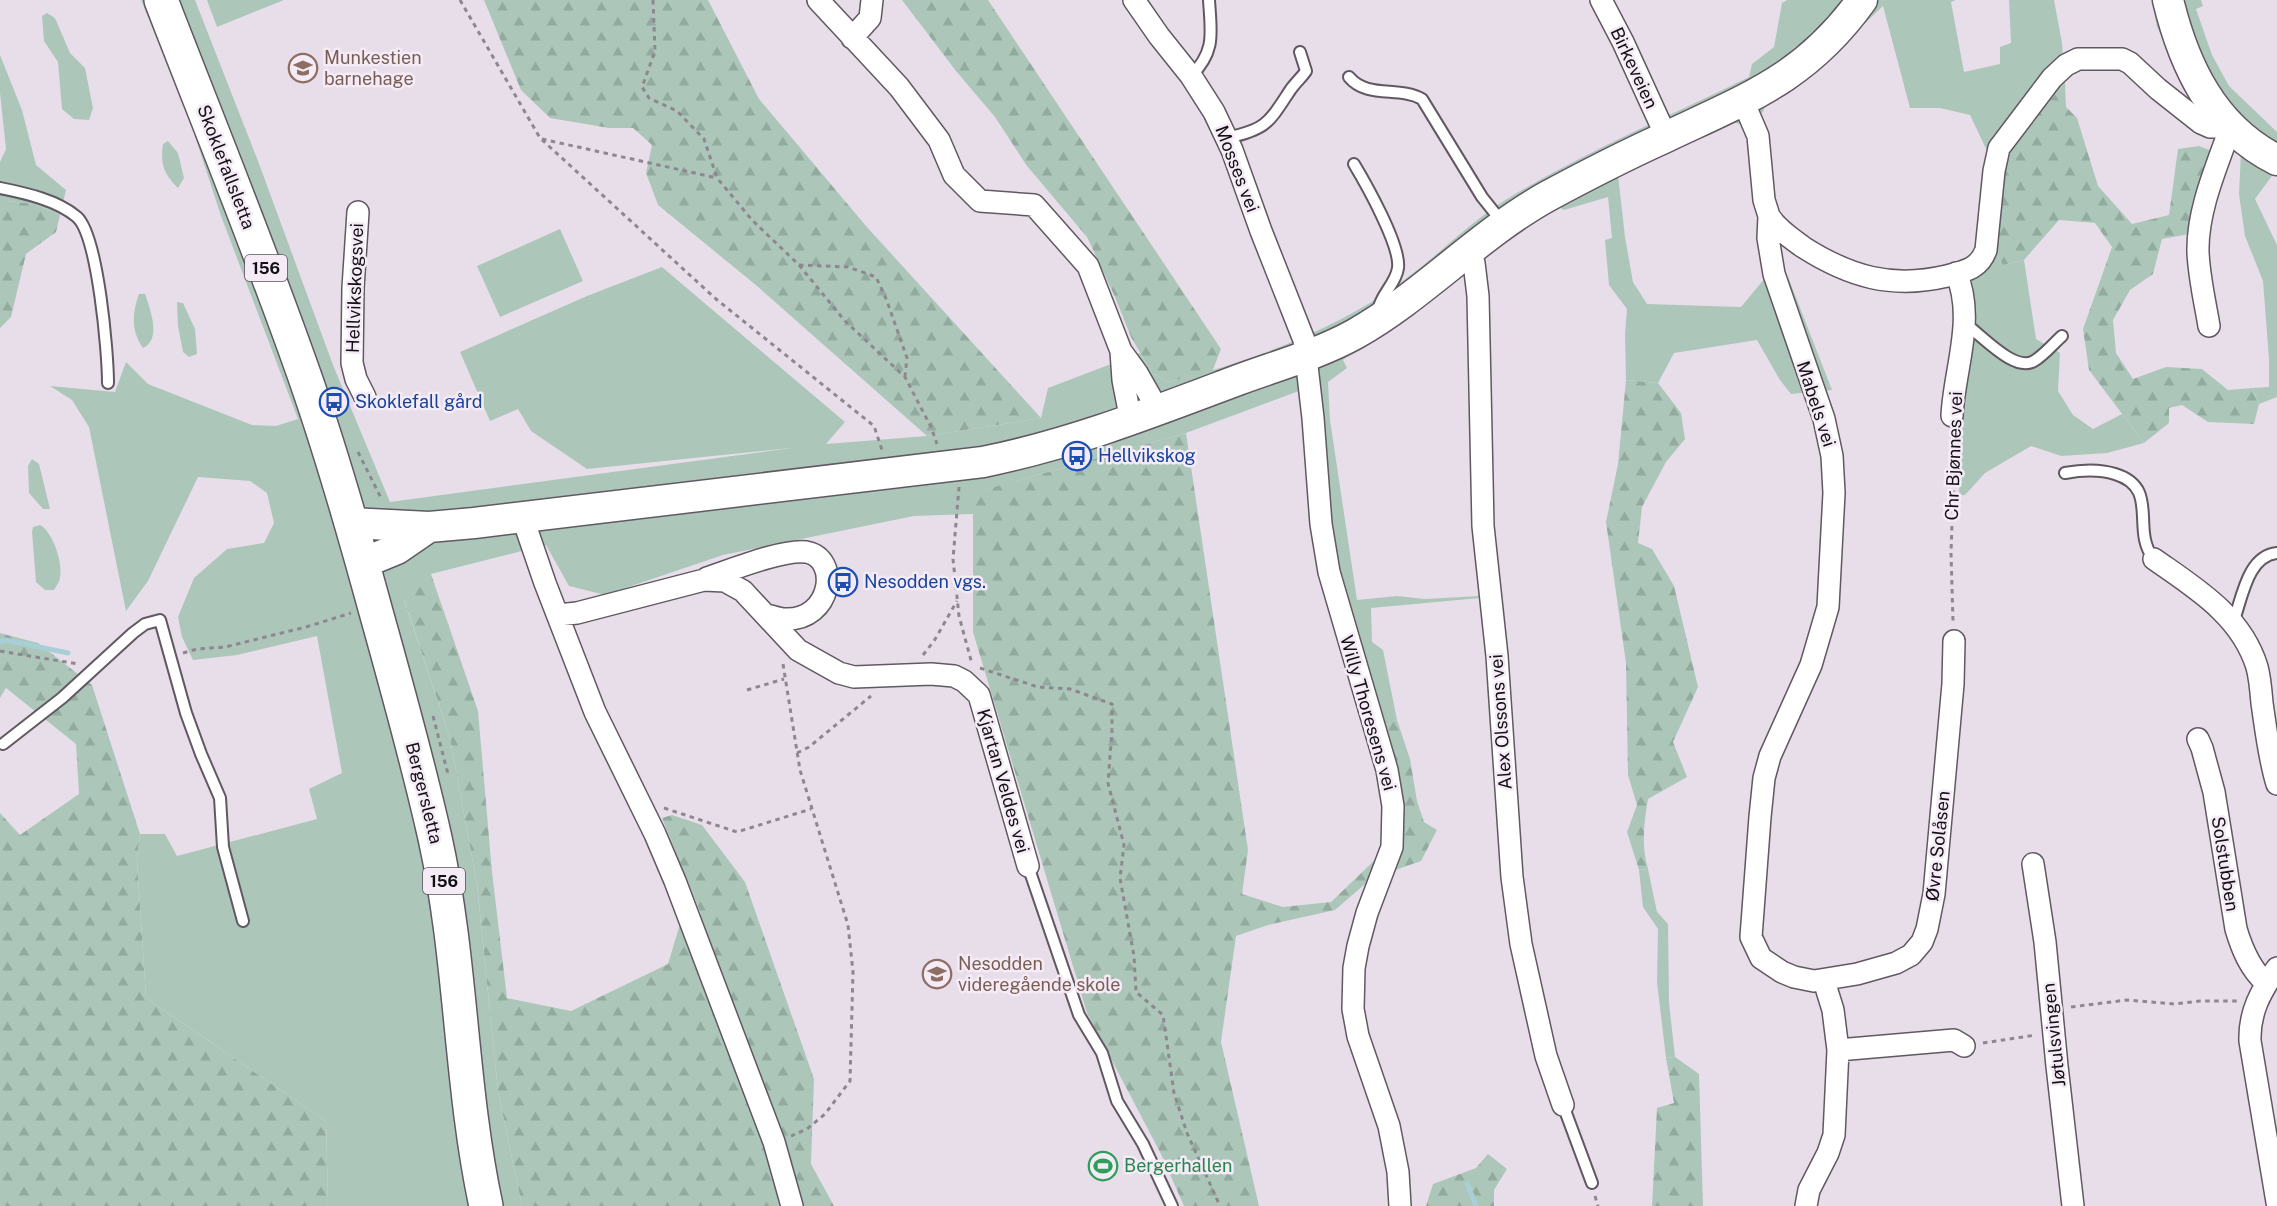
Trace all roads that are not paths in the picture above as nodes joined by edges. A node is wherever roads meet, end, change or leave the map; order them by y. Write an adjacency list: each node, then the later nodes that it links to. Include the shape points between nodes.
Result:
1 (161, 0): 38 (main road, Skoklefallsletta / 156, via 266,270)
2 (818, 0): 9 (street)
3 (872, 0): 9 (street, via 870,18)
4 (1134, 0): 11 (street, Mosses vei)
5 (1209, 0): 11 (lane, via 1212,42 1208,56)
6 (1601, 0): 15 (street, Birkeveien)
7 (1862, 0): 13 (main road, via 1828,42 1804,63)
8 (2168, 0): 14 (main road, via 2188,65 2211,103)
9 (852, 39): 29 (street, via 899,87 939,140 954,175 980,201 1034,205 1088,266)
10 (1300, 51): 16 (lane, via 1306,71 1273,117 1259,128)
11 (1191, 76): 16 (street, Mosses vei)
12 (1349, 77): 22 (lane, via 1358,87 1422,99 1482,197)
13 (1743, 101): 15 (main road); 21 (street, Mabels vei, via 1758,136)
14 (2231, 126): 17 (main road); 24 (street, via 2218,128 2201,123 2122,59 2078,59 2066,65 1999,148 1986,250 1974,268); 27 (street, via 2207,195 2200,231 2199,260)
15 (1666, 136): 22 (main road, via 1546,197)
16 (1227, 138): 30 (street, Mosses vei, via 1304,340)
17 (2277, 160)
18 (1354, 164): 25 (lane, via 1385,223 1398,260 1396,274 1379,304)
19 (0, 188): 31 (lane, via 61,207 84,225 105,332)
20 (358, 212): 32 (street, Hellvikskogsvei, via 352,363)
21 (1769, 216): 24 (street, via 1790,238 1825,261 1858,275 1908,282); 47 (street, Mabels vei, via 1774,274 1824,419 1832,456 1834,494 1828,607 1810,665)
22 (1504, 224): 23 (main road)
23 (1467, 252): 25 (main road); 57 (street, Alex Olssons vei, via 1473,262 1478,296 1484,526 1512,877 1521,944 1546,1056)
24 (1956, 273): 26 (street, Chr Bjønnes vei, via 1963,295)
25 (1377, 320): 30 (main road)
26 (1963, 323): 28 (lane, via 2008,358 2022,364 2033,361); 34 (street, Chr Bjønnes vei)
27 (2209, 326)
28 (2062, 336)
29 (1121, 351): 33 (street, via 1137,373); 33 (street, via 1123,380)
30 (1305, 355): 33 (main road); 63 (street, Willy Thoresens vei, via 1320,524 1329,572 1387,771 1393,806 1392,847 1358,946 1353,1009 1358,1036 1389,1126)
31 (108, 383)
32 (365, 397)
33 (1144, 415): 36 (main road, via 1032,452 983,462)
34 (1952, 416)
35 (2065, 473): 40 (lane, via 2097,471 2133,482 2140,492 2147,550)
36 (522, 516): 37 (main road); 42 (street)
37 (429, 527): 38 (main road); 38 (main road, via 397,549)
38 (357, 542): 60 (main road, Bergersletta / 156, via 442,875 454,949 472,1124)
39 (2277, 553): 44 (lane, via 2258,560)
40 (2154, 559): 44 (street, via 2198,589)
41 (704, 580): 42 (street, Kjartan Veldes vei); 43 (street, Kjartan Veldes vei, via 725,581 743,591); 43 (street, via 785,554 806,552 818,558 827,584 816,608 785,619)
42 (558, 615): 61 (street, via 595,712 675,881 774,1142)
43 (767, 615): 51 (street, Kjartan Veldes vei, via 798,650 839,673 854,677 954,676 973,689 979,695)
44 (2233, 623): 49 (street, via 2257,668)
45 (1954, 641): 53 (street, Øvre Solåsen, via 1934,900 1927,929 1917,948 1896,963)
46 (2198, 739): 54 (street, Solstubben, via 2214,792 2241,948)
47 (1776, 741): 53 (street, Øvre Solåsen, via 1764,778 1752,942 1761,958 1782,972 1806,981)
48 (3, 744): 52 (lane, via 89,675 139,628 160,620 186,713 220,798 224,847)
49 (2277, 784)
50 (2033, 864): 65 (street, Jøtulsvingen)
51 (1028, 866): 62 (lane, via 1079,1015 1102,1053 1116,1101 1143,1144)
52 (243, 921)
53 (1824, 981): 56 (street, via 1836,1021)
54 (2267, 984): 59 (street, via 2250,1028 2250,1041)
55 (1964, 1046): 56 (street, via 1954,1040)
56 (1838, 1050): 64 (street, via 1834,1135 1809,1190)
57 (1563, 1105): 58 (lane, Alex Olssons vei)
58 (1592, 1183)
59 (2277, 1202)
60 (486, 1206)
61 (792, 1206)
62 (1172, 1206)
63 (1400, 1206)
64 (1806, 1206)
65 (2073, 1206)

